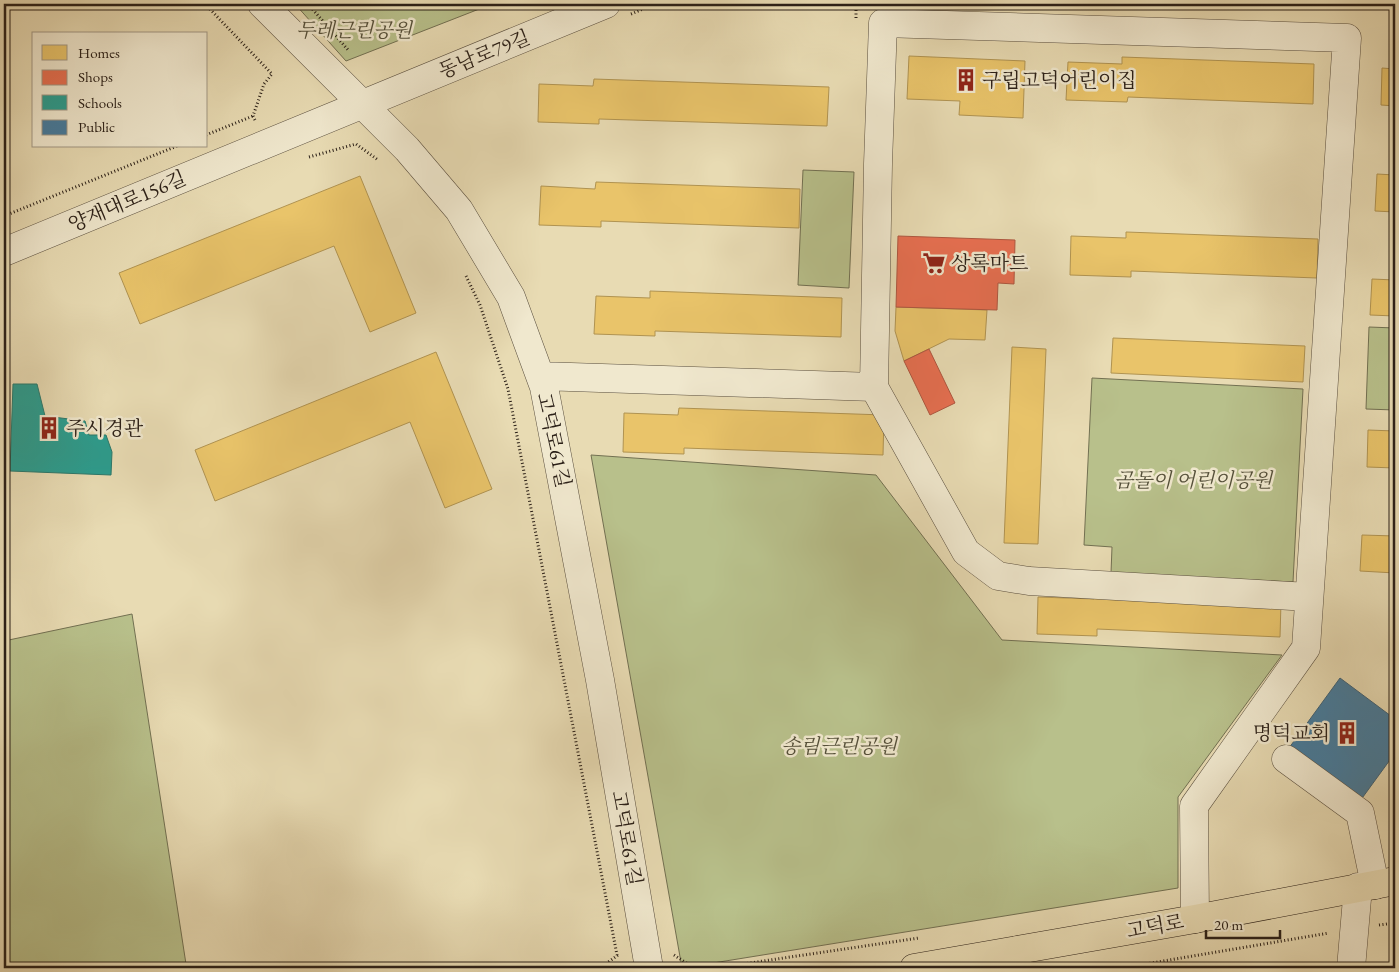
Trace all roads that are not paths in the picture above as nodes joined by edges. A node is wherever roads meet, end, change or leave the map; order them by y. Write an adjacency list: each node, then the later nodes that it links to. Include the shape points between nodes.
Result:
1 (262, 4): 3 (street, 고덕로61길)
2 (606, 4): 3 (street, 동남로79길)
3 (362, 104): 4 (street, 양재대로156길); 5 (street, 고덕로61길, via 407,149 459,210 512,297)
4 (4, 252)
5 (540, 376): 6 (street); 12 (street, 고덕로61길, via 598,670)
6 (874, 387): 7 (street, via 966,552 998,576 1029,581); 7 (street, via 883,23 1347,38)
7 (1310, 597): 10 (street, via 1306,648 1194,806)
8 (1286, 759): 9 (street, via 1360,813)
9 (1376, 884): 10 (main road, 고덕로); 14 (street, via 1355,928)
10 (1195, 919): 11 (main road, 고덕로)
11 (1017, 959): 13 (main road, 고덕로)
12 (649, 968)
13 (914, 968)
14 (1352, 968)

